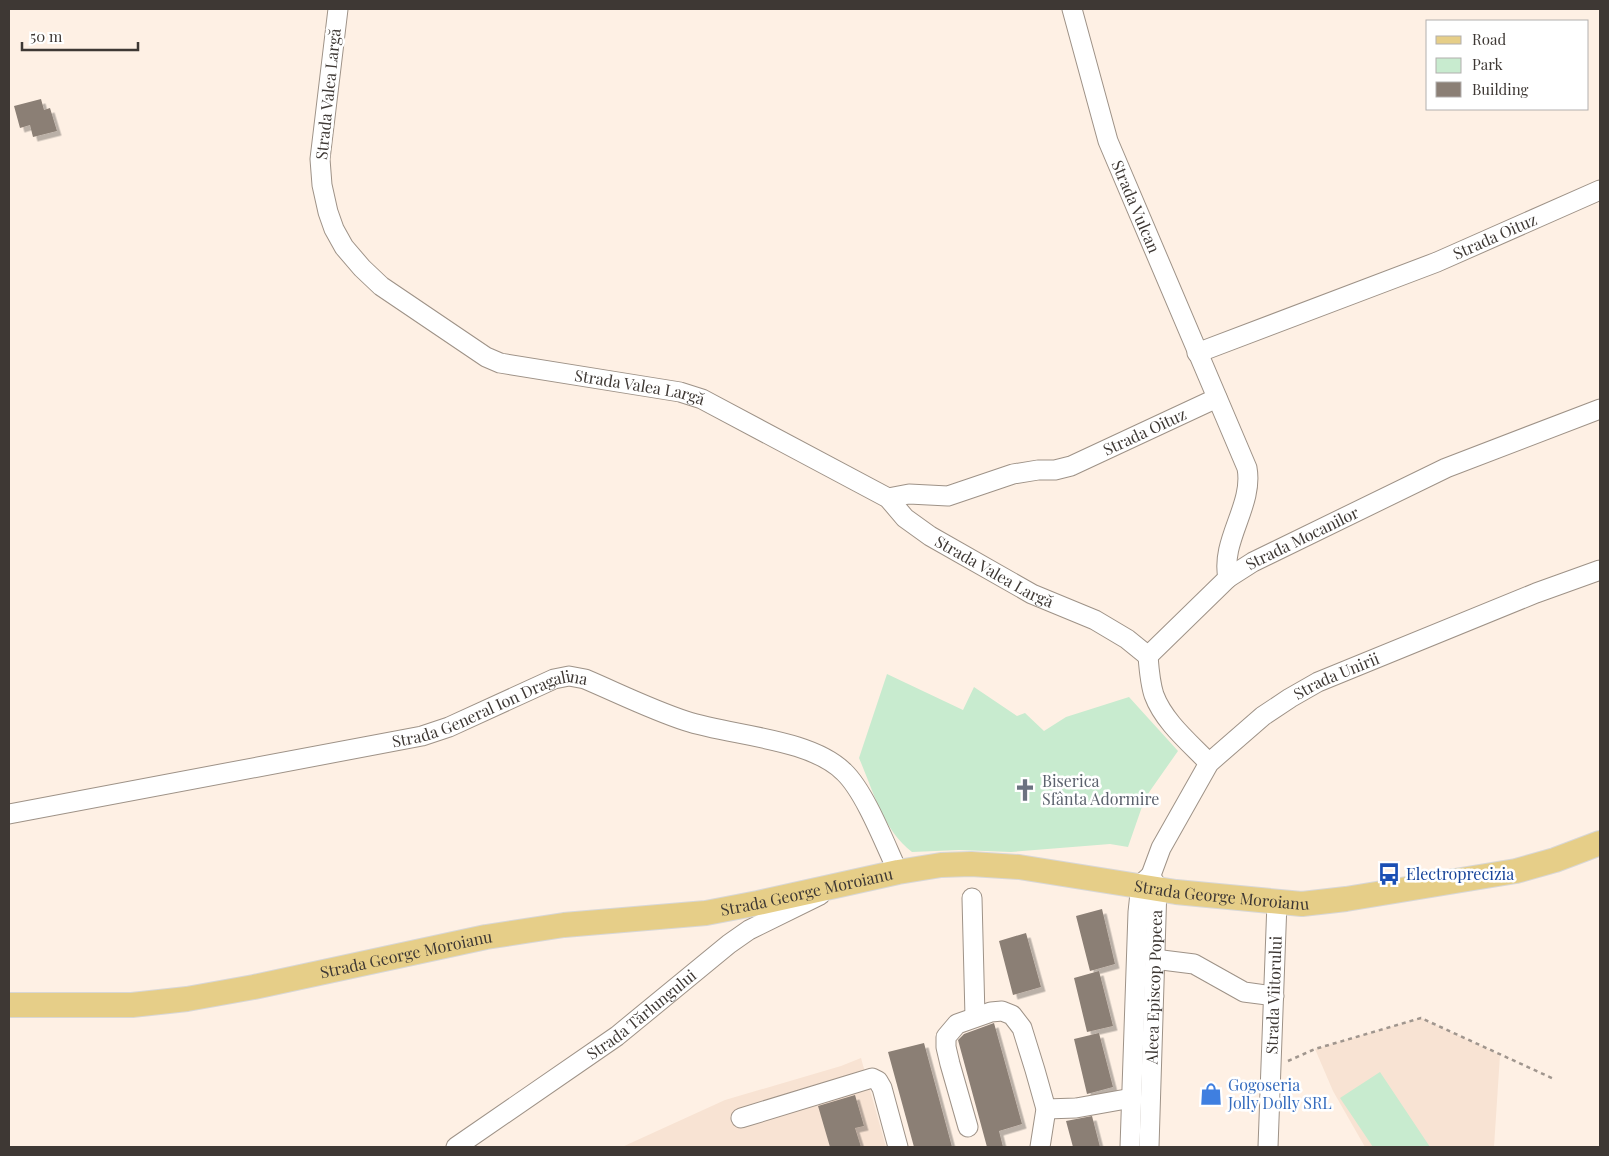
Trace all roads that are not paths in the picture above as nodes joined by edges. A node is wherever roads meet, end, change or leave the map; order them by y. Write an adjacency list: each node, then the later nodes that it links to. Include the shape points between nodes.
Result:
1 (338, 9): 7 (street, Strada Valea Largă, via 320,159 322,184 328,212 344,247 381,286 486,357 500,363 690,394)
2 (1072, 9): 4 (street, Strada Vulcan, via 1108,141)
3 (1599, 188): 4 (street, Strada Oituz, via 1437,262)
4 (1197, 353): 5 (street, Strada Vulcan)
5 (1217, 398): 7 (street, Strada Oituz, via 1071,466 1013,474 948,496 909,494); 9 (street, via 1248,477 1248,487 1226,560)
6 (1600, 409): 9 (street, Strada Mocanilor, via 1446,468 1253,562)
7 (888, 498): 10 (street, Strada Valea Largă, via 905,518 930,536 1032,594 1095,620 1127,638)
8 (1600, 570): 11 (street, Strada Unirii, via 1318,682 1264,716)
9 (1228, 578): 10 (street, Strada Mocanilor)
10 (1148, 656): 11 (street, via 1154,696 1170,721)
11 (1209, 763): 15 (street, Strada Unirii, via 1161,848)
12 (9, 814): 14 (street, Strada General Ion Dragalina, via 422,736 554,679 569,676 585,679 685,721 772,740 833,762 854,783)
13 (1600, 842): 18 (main road, Strada George Moroianu, via 1516,871 1346,899 1302,904)
14 (898, 872): 15 (main road, Strada George Moroianu, via 992,864); 16 (main road, Strada George Moroianu)
15 (1150, 884): 18 (main road, Strada George Moroianu); 19 (street, Aleea Episcop Popeea); 23 (street, Aleea Episcop Popeea, via 1138,912)
16 (826, 888): 21 (main road, Strada George Moroianu, via 706,913 564,925 486,936 187,999 132,1005); 27 (street, Strada Tărlungului, via 822,894 749,930 729,944 617,1036)
17 (972, 898): 22 (street)
18 (1278, 902): 20 (street, Strada Viitorului)
19 (1154, 959): 20 (street, via 1194,964 1244,992); 31 (street, Aleea Episcop Popeea)
20 (1274, 996): 32 (street, Strada Viitorului)
21 (9, 1005)
22 (974, 1017): 24 (street, via 1002,1011 1018,1020); 26 (street, via 957,1024 946,1037 950,1064)
23 (1132, 1098): 24 (street, via 1076,1108); 30 (street, Aleea Episcop Popeea)
24 (1046, 1109): 29 (street)
25 (741, 1118): 28 (street, via 872,1078 882,1088)
26 (968, 1127)
27 (456, 1147)
28 (898, 1147)
29 (1040, 1147)
30 (1130, 1147)
31 (1149, 1147)
32 (1268, 1147)

